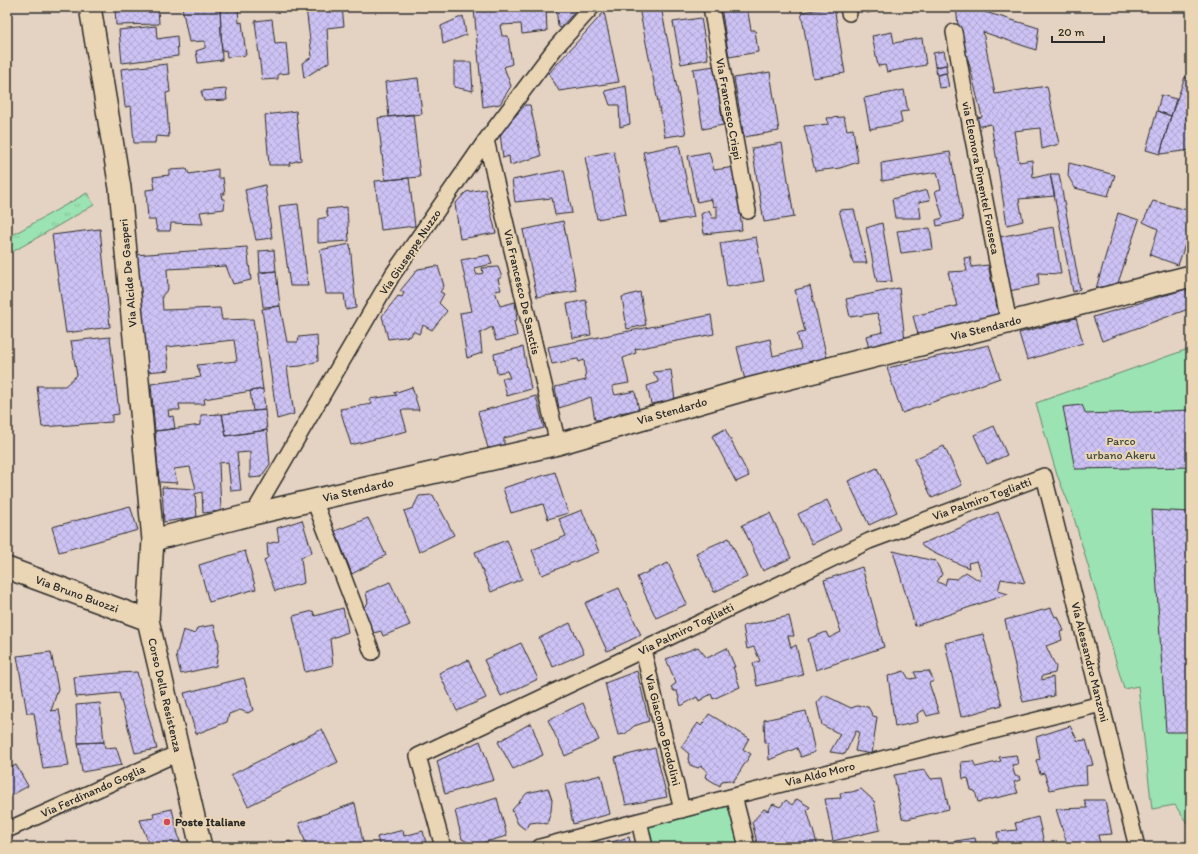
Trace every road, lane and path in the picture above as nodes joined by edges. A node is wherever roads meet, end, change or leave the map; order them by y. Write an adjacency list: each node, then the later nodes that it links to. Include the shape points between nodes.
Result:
1 (90, 7): 13 (street, Via Alcide De Gasperi, via 120,188)
2 (592, 7): 5 (street, Via Giuseppe Nuzzo, via 556,47)
3 (710, 7): 6 (street, Via Francesco Crispi)
4 (954, 32): 8 (street, via Eleonora Pimentel Fonseca)
5 (486, 140): 9 (street, Via Francesco De Sanctis); 12 (street, Via Giuseppe Nuzzo, via 393,274)
6 (748, 211)
7 (1191, 276): 8 (street, Via Stendardo)
8 (1009, 322): 9 (street, Via Stendardo, via 748,389)
9 (558, 444): 11 (street, Via Stendardo)
10 (1044, 476): 16 (street, Via Palmiro Togliatti, via 869,541); 18 (street, Via Alessandro Manzoni)
11 (314, 500): 12 (street, Via Stendardo); 17 (street)
12 (253, 514): 13 (street, Via Stendardo)
13 (153, 540): 15 (street, Corso Della Resistenza)
14 (7, 568): 15 (street, Via Bruno Buozzi)
15 (148, 620): 19 (street, Corso Della Resistenza)
16 (643, 650): 21 (street, Via Giacomo Brodolini); 25 (street, Via Palmiro Togliatti, via 418,756)
17 (372, 652)
18 (1100, 704): 20 (street, Via Aldo Moro); 29 (street, Via Alessandro Manzoni)
19 (178, 753): 23 (street, Via Ferdinando Goglia); 24 (street, Corso Della Resistenza)
20 (734, 796): 21 (street, Via Aldo Moro); 28 (street)
21 (682, 810): 22 (street, Via Aldo Moro)
22 (639, 821): 26 (street, Via Aldo Moro); 27 (street)
23 (7, 830)
24 (201, 847)
25 (443, 847)
26 (540, 847)
27 (645, 847)
28 (747, 847)
29 (1137, 847)

